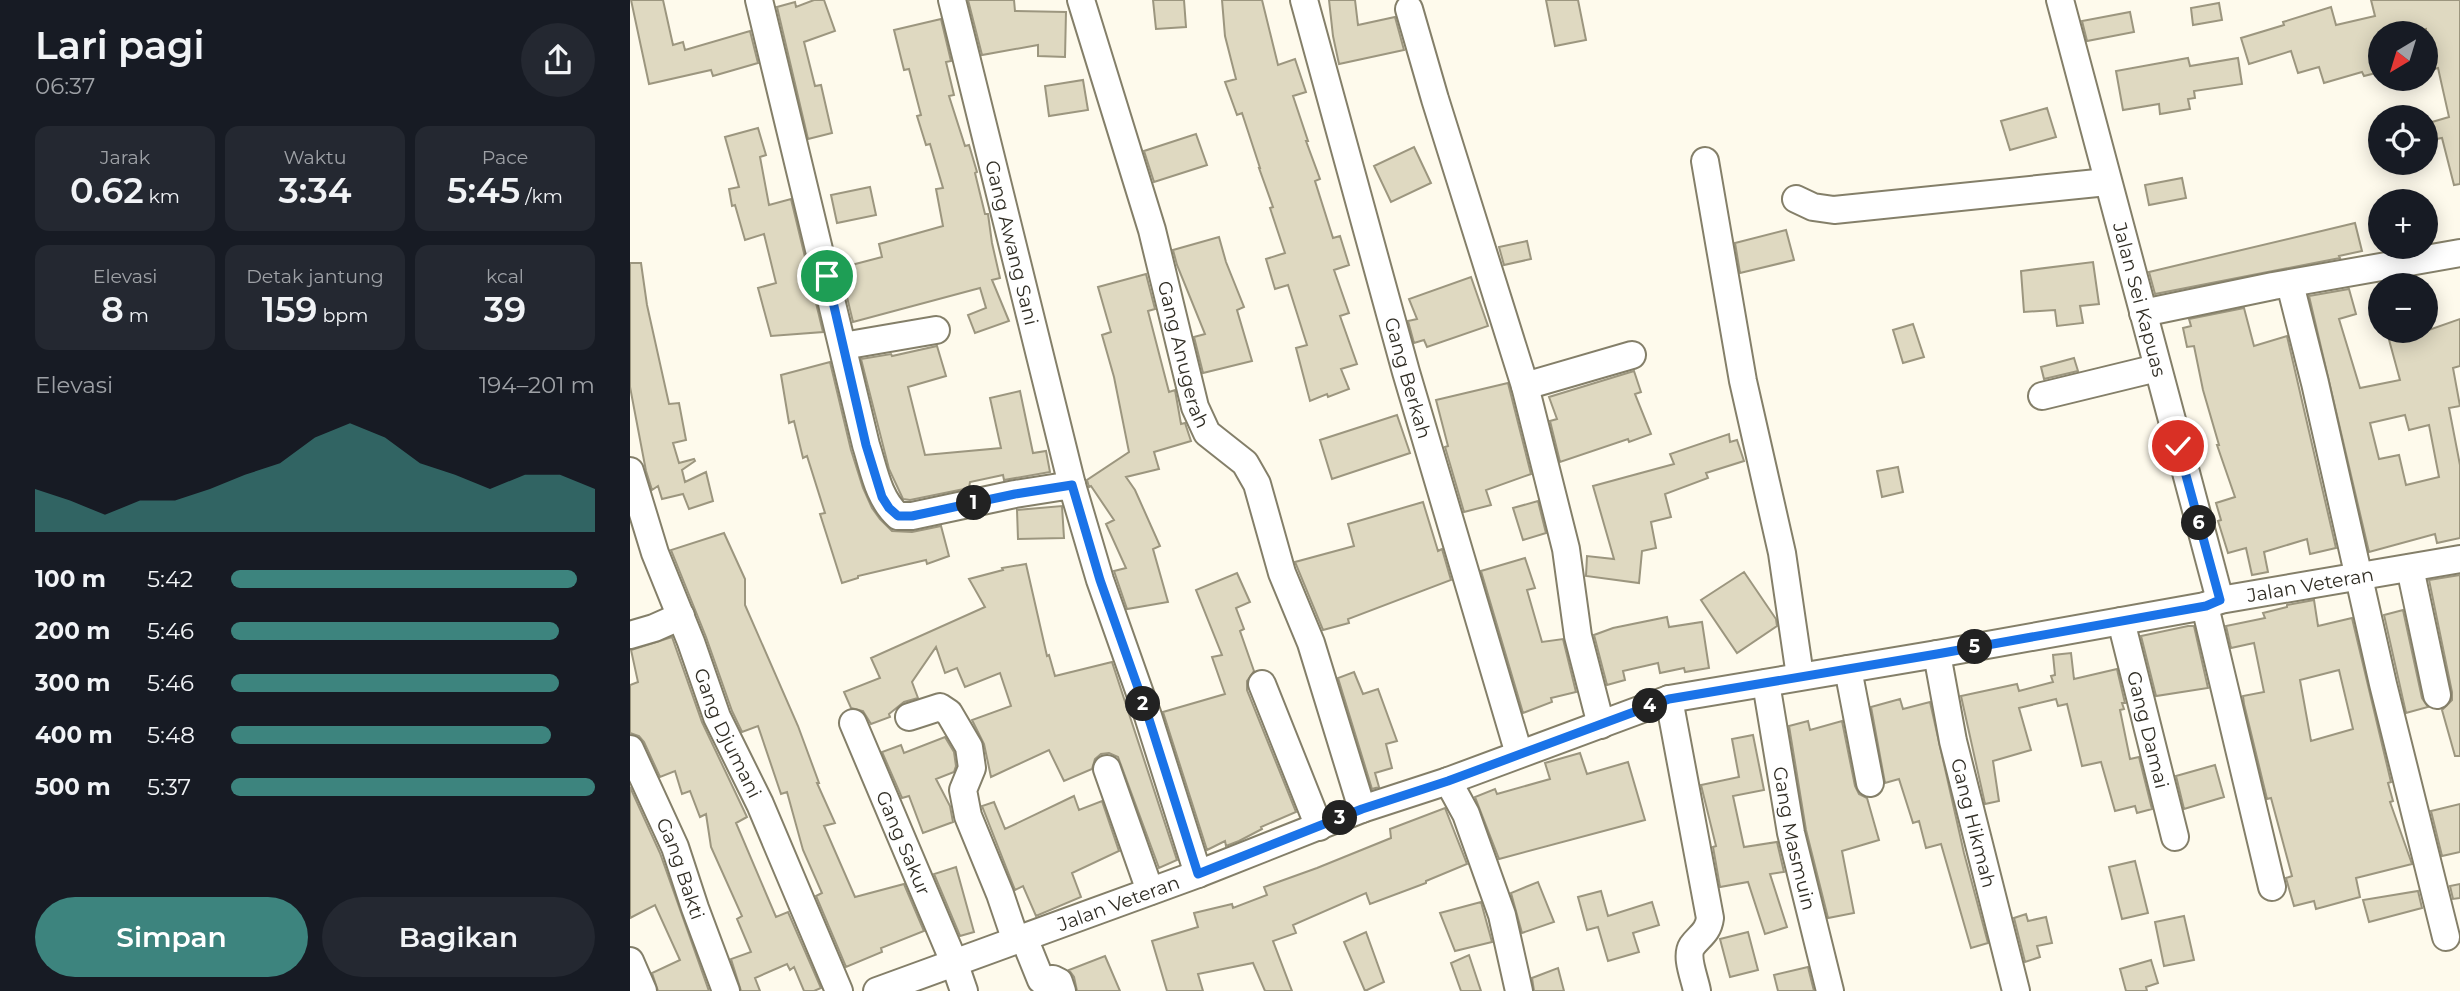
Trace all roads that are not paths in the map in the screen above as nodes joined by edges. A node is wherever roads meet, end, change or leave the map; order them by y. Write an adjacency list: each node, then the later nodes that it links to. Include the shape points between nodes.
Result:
1 (759, 0): 14 (street)
2 (952, 0): 20 (street, Gang Awang Sani)
3 (1081, 0): 44 (street, Gang Anugerah, via 1152,230 1195,407 1207,433 1245,463 1257,484 1282,573 1311,643)
4 (1304, 0): 40 (street, Gang Berkah, via 1406,372)
5 (2060, 0): 8 (street, Jalan Sei Kapuas)
6 (1409, 9): 17 (street)
7 (1705, 161): 31 (street, via 1743,381 1782,553)
8 (2107, 182): 9 (street, via 1834,211); 12 (street, Jalan Sei Kapuas)
9 (1796, 199)
10 (2460, 253): 11 (street)
11 (2290, 284): 12 (street); 24 (street)
12 (2143, 313): 16 (street, Jalan Sei Kapuas)
13 (936, 330): 14 (street)
14 (843, 346): 20 (street, via 882,497 898,516)
15 (1632, 355): 17 (street)
16 (2157, 368): 18 (street); 25 (street, Jalan Sei Kapuas)
17 (1525, 386): 38 (street, via 1566,549 1578,636)
18 (2042, 396)
19 (630, 471): 21 (street, Gang Djumani)
20 (1072, 485): 47 (street, Gang Awang Sani)
21 (637, 516): 26 (street, Gang Djumani)
22 (2460, 559): 23 (street, Jalan Veteran)
23 (2410, 568): 24 (street, Jalan Veteran); 34 (street)
24 (2360, 578): 25 (street, Jalan Veteran); 50 (street)
25 (2213, 603): 27 (street, Jalan Veteran); 48 (street, Jalan Sei Kapuas)
26 (681, 616): 28 (street); 57 (street, Gang Djumani, via 718,717)
27 (2121, 621): 29 (street, Jalan Veteran); 46 (street, Gang Damai)
28 (630, 635)
29 (1937, 654): 30 (street, Jalan Veteran); 63 (street, Gang Hikmah, via 1953,741)
30 (1848, 669): 31 (street, Jalan Veteran); 43 (street)
31 (1800, 676): 32 (street, Jalan Veteran)
32 (1766, 682): 35 (street, Jalan Veteran); 62 (street, Gang Masmuin, via 1791,833)
33 (1262, 684): 45 (street)
34 (2437, 695)
35 (1669, 699): 38 (street, Jalan Veteran); 61 (street, via 1710,918 1709,927 1689,955)
36 (909, 717): 51 (street, via 940,707 949,713 969,747 972,768 963,790 968,816)
37 (853, 723): 53 (street, Gang Sakur)
38 (1601, 725): 40 (street, Jalan Veteran)
39 (630, 749): 56 (street, Gang Bakti, via 675,847)
40 (1519, 754): 42 (street, Jalan Veteran)
41 (1107, 768): 49 (street)
42 (1448, 781): 44 (street, Jalan Veteran); 60 (street, via 1466,814 1502,915)
43 (1870, 783)
44 (1362, 809): 45 (street, Jalan Veteran)
45 (1319, 827): 47 (street, Jalan Veteran)
46 (2175, 837)
47 (1198, 874): 49 (street, Jalan Veteran)
48 (2272, 887)
49 (1150, 891): 51 (street, Jalan Veteran)
50 (2446, 937)
51 (1020, 939): 53 (street, Jalan Veteran); 59 (street, via 1041,980 1054,979)
52 (630, 961): 55 (street)
53 (954, 962): 54 (street, Jalan Veteran); 58 (street, Gang Sakur)
54 (894, 988)
55 (643, 991)
56 (726, 991)
57 (839, 991)
58 (964, 991)
59 (1062, 991)
60 (1519, 991)
61 (1697, 991)
62 (1830, 991)
63 (2016, 991)

